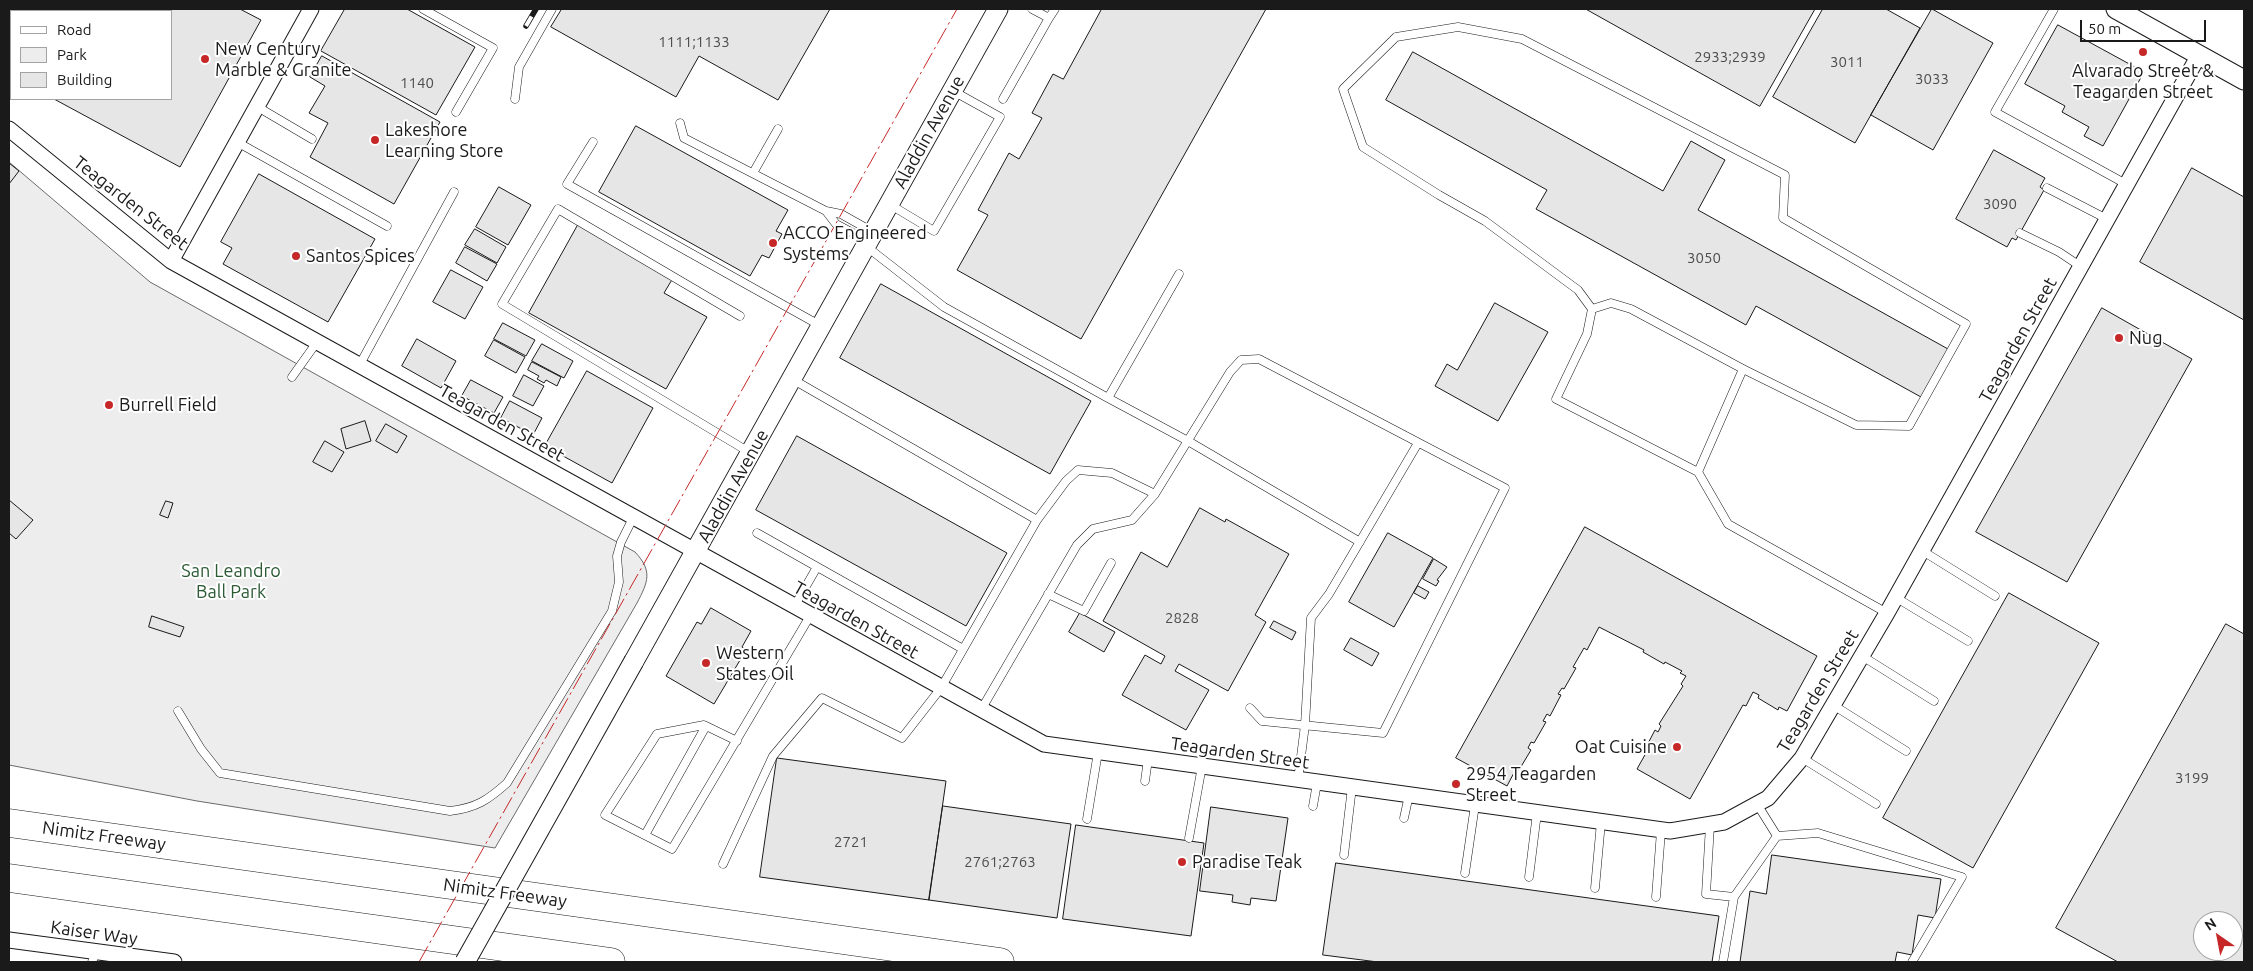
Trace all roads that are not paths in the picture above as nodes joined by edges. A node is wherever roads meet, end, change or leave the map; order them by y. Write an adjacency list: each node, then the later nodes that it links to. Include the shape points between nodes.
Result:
1 (422, 9): 16 (lane, via 493,48)
2 (552, 9): 13 (lane, via 519,67)
3 (998, 9): 12 (street, Aladdin Avenue)
4 (1032, 9): 9 (lane)
5 (1055, 9): 9 (lane)
6 (2054, 9): 24 (lane, via 1995,112)
7 (2116, 9): 10 (street)
8 (308, 10): 15 (street)
9 (1049, 18): 14 (lane)
10 (2199, 54): 11 (street); 24 (street, Teagarden Street)
11 (2244, 80)
12 (952, 91): 27 (street, Aladdin Avenue); 27 (lane, via 1000,117 934,231)
13 (515, 99)
14 (1003, 99)
15 (256, 106): 20 (lane); 21 (street)
16 (456, 112)
17 (680, 122): 23 (lane, via 684,138)
18 (9, 129): 33 (street, Teagarden Street)
19 (778, 129): 23 (lane)
20 (312, 139)
21 (237, 142): 30 (lane); 33 (street)
22 (593, 142): 38 (lane, via 567,184)
23 (753, 173): 28 (lane)
24 (2126, 184): 29 (street, Teagarden Street)
25 (2047, 188): 29 (lane)
26 (454, 192): 40 (lane)
27 (889, 204): 32 (street, Aladdin Avenue)
28 (826, 211): 32 (lane, via 836,224); 32 (lane, via 841,214)
29 (2107, 219): 34 (street, Teagarden Street)
30 (386, 226)
31 (2020, 233): 34 (lane)
32 (869, 239): 38 (street, Aladdin Avenue); 44 (lane, via 944,307)
33 (171, 261): 39 (street, Teagarden Street)
34 (2080, 266): 54 (street, Teagarden Street)
35 (1180, 274): 44 (lane)
36 (1592, 309): 41 (lane, via 1611,303 1631,308); 41 (lane, via 1578,290 1485,221 1363,146 1343,89 1396,37 1458,27 1522,40 1785,175 1783,218 1966,324 1909,426 1856,425); 48 (lane, via 1587,334 1556,399)
37 (740, 316): 47 (lane, via 558,209 502,304)
38 (822, 326): 43 (street, Aladdin Avenue)
39 (316, 342): 40 (street, Teagarden Street); 42 (lane)
40 (359, 366): 50 (street, Teagarden Street)
41 (1743, 369): 48 (lane)
42 (292, 377)
43 (792, 379): 47 (street, Aladdin Avenue); 51 (lane)
44 (1108, 398): 45 (lane)
45 (1188, 441): 46 (lane, via 1230,372 1241,360 1259,360); 49 (lane); 53 (lane)
46 (1418, 443): 53 (lane); 73 (lane, via 1505,488 1383,734)
47 (751, 453): 55 (street, Aladdin Avenue)
48 (1698, 472): 62 (lane, via 1728,524)
49 (1155, 494): 51 (lane, via 1112,473 1078,470 1066,480); 58 (lane, via 1132,520 1093,529 1077,545)
50 (634, 518): 55 (street, Teagarden Street); 72 (lane, via 617,556 619,582 612,611 507,783 491,798 469,808 450,811 220,772 201,750)
51 (1037, 520): 65 (lane)
52 (757, 533): 57 (lane)
53 (1360, 542): 73 (lane, via 1311,618)
54 (1922, 550): 59 (lane); 60 (street, Teagarden Street)
55 (696, 552): 61 (street, Teagarden Street); 111 (street, Aladdin Avenue, bridge)
56 (1110, 563): 58 (lane, via 1084,611)
57 (817, 567): 61 (lane); 65 (lane)
58 (1048, 594): 71 (lane)
59 (1995, 596)
60 (1895, 597): 62 (street, Teagarden Street); 64 (lane)
61 (794, 607): 63 (street, Teagarden Street)
62 (1886, 613): 66 (street, Teagarden Street)
63 (810, 616): 67 (street, Teagarden Street); 75 (lane)
64 (1968, 641)
65 (963, 649): 67 (lane)
66 (1862, 656): 68 (lane); 69 (street, Teagarden Street)
67 (941, 688): 71 (street, Teagarden Street); 101 (lane, via 902,738 822,698 773,756)
68 (1934, 702)
69 (1833, 705): 76 (lane); 78 (street, Teagarden Street)
70 (1250, 708): 73 (lane, via 1262,721)
71 (981, 710): 77 (street, Teagarden Street, via 1044,744)
72 (178, 711)
73 (1305, 725): 81 (lane)
74 (706, 726): 75 (lane); 97 (lane); 97 (lane, via 657,734 604,815)
75 (736, 741): 97 (lane, via 672,849)
76 (1906, 751)
77 (1098, 752): 79 (street, Teagarden Street); 92 (lane)
78 (1802, 758): 86 (street, Teagarden Street, via 1768,798); 87 (lane)
79 (1148, 759): 80 (street, Teagarden Street); 82 (lane)
80 (1202, 766): 81 (street, Teagarden Street); 99 (lane)
81 (1298, 780): 83 (street, Teagarden Street)
82 (1144, 781)
83 (1317, 782): 84 (street, Teagarden Street); 89 (lane)
84 (1352, 787): 85 (street, Teagarden Street); 100 (lane)
85 (1409, 795): 88 (street, Teagarden Street); 91 (lane)
86 (1757, 804): 95 (street, Teagarden Street, via 1724,822); 98 (lane)
87 (1876, 804)
88 (1475, 805): 90 (street, Teagarden Street); 102 (lane)
89 (1313, 806)
90 (1537, 813): 93 (street, Teagarden Street); 103 (lane)
91 (1404, 818)
92 (1087, 819)
93 (1601, 822): 96 (street, Teagarden Street); 105 (lane)
94 (9, 823): 113 (highway, Nimitz Freeway)
95 (1710, 825): 96 (street, Teagarden Street); 107 (lane, via 1706,894)
96 (1661, 831): 106 (lane)
97 (645, 835)
98 (1777, 836): 107 (lane); 115 (lane, via 1818,832 1962,877)
99 (1189, 838)
100 (1344, 855)
101 (723, 864)
102 (1465, 873)
103 (1529, 877)
104 (9, 878): 112 (highway)
105 (1595, 888)
106 (1656, 897)
107 (1734, 897): 114 (lane)
108 (9, 940): 109 (street, Kaiser Way)
109 (94, 957): 110 (street, Kaiser Way)
110 (174, 962)
111 (465, 962)
112 (612, 962)
113 (1000, 962)
114 (1723, 962)
115 (1912, 962)

